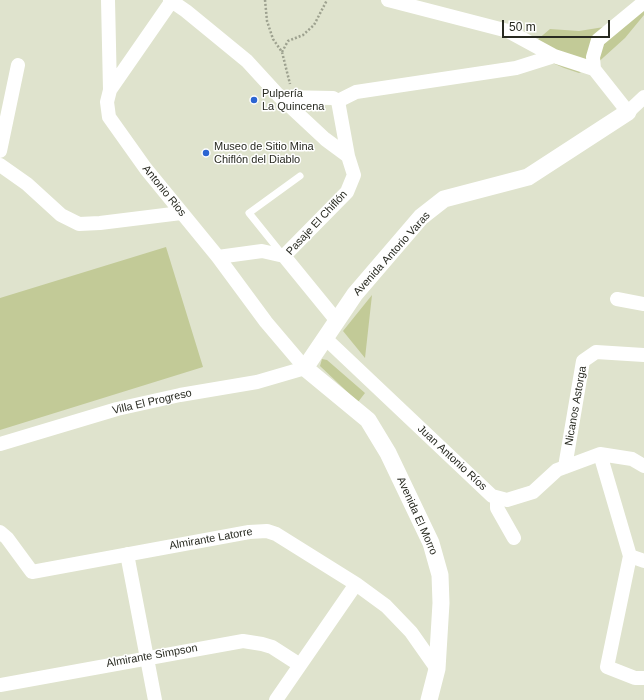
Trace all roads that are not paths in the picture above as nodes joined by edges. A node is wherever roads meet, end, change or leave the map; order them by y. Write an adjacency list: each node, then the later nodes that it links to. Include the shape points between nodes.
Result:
1 (108, 0): 9 (street)
2 (388, 0): 4 (street)
3 (170, 1): 9 (street, Antonio Rios); 10 (street, via 186,11 247,62)
4 (404, 1): 6 (street, via 508,31)
5 (644, 2): 8 (street, via 598,40 593,57)
6 (554, 56): 8 (street); 12 (street, via 516,68 356,92)
7 (18, 65): 14 (street)
8 (594, 69): 13 (street)
9 (110, 90): 18 (street, Antonio Rios, via 107,102 109,117)
10 (280, 97): 12 (street, via 333,98); 15 (street, via 325,139)
11 (644, 97): 13 (street)
12 (338, 101): 15 (street, Pasaje El Chiflón)
13 (628, 112): 23 (street, Avenida Antorio Varas, via 528,177 444,199 416,222 355,294)
14 (0, 151)
15 (348, 156): 19 (street, Pasaje El Chiflón, via 354,175 347,192)
16 (0, 165): 18 (street, via 27,184 62,215 78,224)
17 (300, 176): 19 (lane, via 249,213)
18 (181, 213): 20 (street, Antonio Rios)
19 (284, 256): 20 (street, via 262,252); 23 (street, Pasaje El Chiflón)
20 (218, 257): 26 (street, Antonio Rios, via 266,322)
21 (617, 299): 22 (street)
22 (644, 304)
23 (337, 321): 24 (street, Avenida Antorio Varas)
24 (325, 338): 26 (street, Avenida Antorio Varas); 31 (street, Juan Antonio Ríos)
25 (644, 355): 30 (street, Nicanos Astorga, via 596,352 583,361)
26 (305, 368): 27 (street, Villa El Progreso, via 257,382 117,409); 40 (street, Avenida El Morro, via 368,420 388,453 431,543 439,566 441,584)
27 (0, 444)
28 (600, 454): 29 (street, Juan Antonio Ríos, via 632,459); 30 (street, Juan Antonio Ríos); 35 (street)
29 (644, 466)
30 (565, 467): 31 (street, Juan Antonio Ríos, via 533,492 507,500)
31 (497, 498): 33 (street, via 496,508)
32 (0, 532): 34 (street, Almirante Latorre, via 8,538 32,572)
33 (514, 538)
34 (127, 554): 37 (street, Almirante Latorre, via 267,531 285,538); 38 (street)
35 (630, 556): 36 (street); 41 (street, via 607,667 635,678)
36 (644, 561)
37 (356, 584): 39 (street); 40 (street, Almirante Latorre, via 386,606 404,624)
38 (147, 657): 39 (street, Almirante Simpson, via 248,641 272,648); 42 (street, Almirante Simpson); 43 (street)
39 (300, 665): 44 (street)
40 (436, 669): 45 (street, Avenida El Morro)
41 (644, 678)
42 (0, 685)
43 (155, 700)
44 (276, 700)
45 (429, 700)

